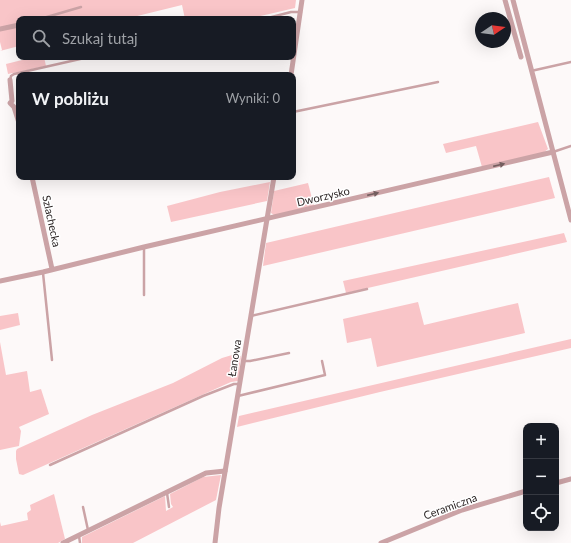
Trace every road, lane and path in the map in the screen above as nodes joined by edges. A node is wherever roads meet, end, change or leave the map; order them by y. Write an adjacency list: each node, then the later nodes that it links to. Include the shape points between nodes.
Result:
1 (302, 0): 5 (street)
2 (506, 0): 11 (street)
3 (513, 0): 15 (street)
4 (81, 8): 6 (lane)
5 (301, 12): 7 (lane); 10 (street)
6 (51, 16)
7 (276, 16)
8 (16, 26): 9 (street)
9 (0, 29)
10 (296, 44)
11 (521, 57)
12 (76, 60): 16 (lane)
13 (293, 60): 17 (street)
14 (571, 62): 15 (lane)
15 (531, 71): 24 (street)
16 (23, 72)
17 (291, 72)
18 (16, 74): 19 (lane)
19 (10, 80): 22 (street, via 10,103)
20 (438, 82): 21 (lane)
21 (296, 111)
22 (16, 113)
23 (571, 146): 24 (lane)
24 (553, 152): 27 (street); 28 (street, Dworzysko, one-way to 24)
25 (33, 180): 31 (street, Szlachecka)
26 (274, 180): 28 (street, Łanowa)
27 (570, 210): 29 (street)
28 (267, 219): 30 (street, Dworzysko); 36 (street, Łanowa)
29 (571, 220)
30 (144, 247): 31 (street, Dworzysko); 35 (lane)
31 (52, 269): 32 (street, Dworzysko)
32 (43, 272): 33 (street, Dworzysko); 38 (lane)
33 (0, 281)
34 (367, 289): 36 (lane)
35 (144, 295)
36 (251, 316): 40 (street, Łanowa)
37 (289, 353): 40 (lane)
38 (52, 360)
39 (322, 360): 42 (lane, via 326,375)
40 (244, 361): 41 (street, Łanowa)
41 (240, 384): 42 (street, Łanowa); 43 (lane, via 203,396)
42 (238, 396): 44 (street, Łanowa)
43 (50, 465)
44 (226, 471): 47 (street, via 206,473); 55 (street, Łanowa)
45 (571, 479): 46 (street)
46 (559, 482)
47 (167, 492): 49 (lane); 51 (street)
48 (523, 492): 56 (street, Ceramiczna, via 462,510)
49 (169, 507)
50 (83, 508): 51 (lane)
51 (88, 530): 52 (street)
52 (79, 535): 53 (street); 54 (lane)
53 (63, 543)
54 (80, 543)
55 (215, 543)
56 (381, 543)

